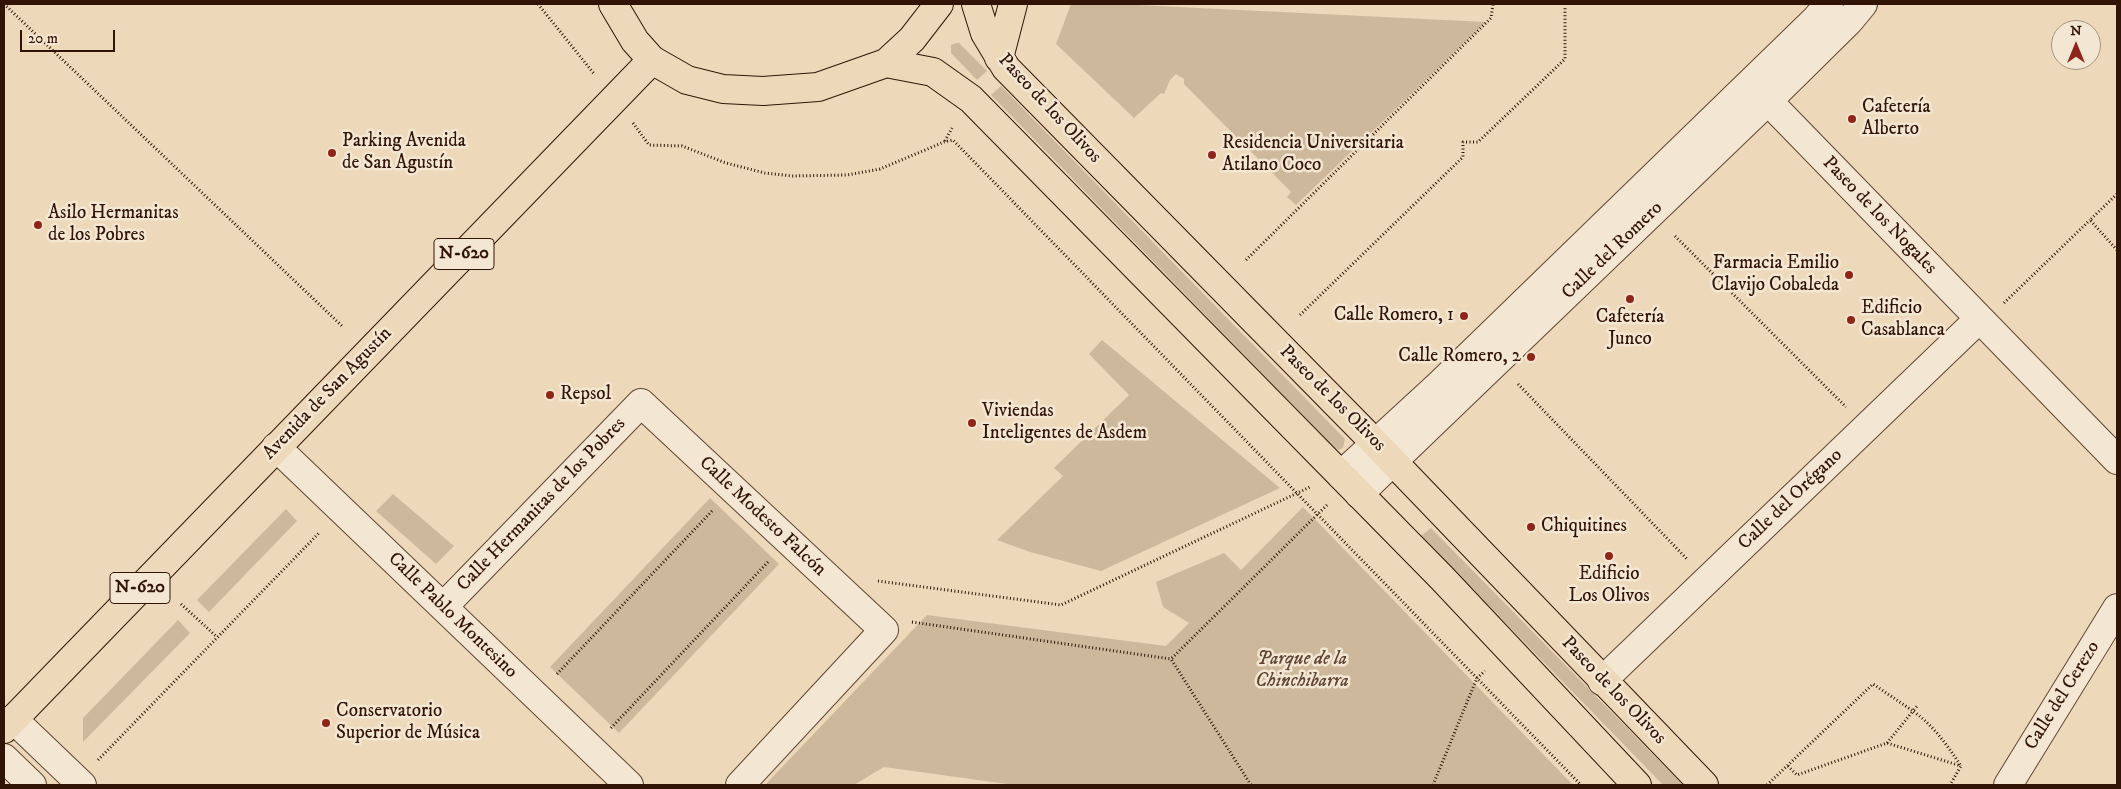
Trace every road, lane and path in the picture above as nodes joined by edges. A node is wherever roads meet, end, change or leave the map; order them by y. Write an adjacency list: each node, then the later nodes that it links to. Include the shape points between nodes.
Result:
1 (4, 4): 27 (path)
2 (538, 4): 14 (path)
3 (613, 4): 12 (main road, via 635,41)
4 (939, 4): 13 (main road, via 912,38)
5 (976, 4): 11 (main road, Paseo de los Olivos, via 985,33)
6 (1012, 4): 11 (main road)
7 (1493, 4): 23 (path, via 1491,18)
8 (1829, 4): 32 (street, Calle del Romero, via 1439,385)
9 (1863, 4): 15 (street, Calle del Romero)
10 (1565, 7): 25 (path, via 1565,59 1478,142 1463,142 1463,157)
11 (999, 58): 32 (main road, Paseo de los Olivos)
12 (652, 60): 13 (main road, via 686,80 723,89 763,91 818,87); 31 (main road, Avenida de San Agustín / N-620)
13 (886, 63): 34 (main road, via 933,72 972,99)
14 (594, 73)
15 (1768, 101): 26 (street, Paseo de los Nogales); 32 (street, Calle del Romero)
16 (635, 127): 18 (path, via 648,145 682,146 726,163 792,176 847,175 880,169)
17 (952, 128): 18 (path)
18 (944, 142): 37 (path, via 953,140)
19 (2117, 194): 20 (path)
20 (2090, 220): 22 (path); 24 (path)
21 (1675, 236): 30 (path)
22 (2117, 250)
23 (1246, 260)
24 (2003, 304)
25 (1300, 315)
26 (1979, 319): 33 (street, Paseo de los Nogales); 52 (street, Calle del Orégano)
27 (342, 326)
28 (1517, 384): 42 (path)
29 (641, 403): 36 (street, Calle Modesto Falcón); 45 (street, Calle Hermanitas de los Pobres)
30 (1851, 411)
31 (276, 447): 39 (street, Calle Pablo Montesino); 56 (main road, Avenida de San Agustín / N-620)
32 (1384, 453): 34 (street, Calle del Romero); 52 (main road, Paseo de los Olivos)
33 (2117, 460)
34 (1350, 484): 69 (main road)
35 (1310, 487): 37 (path)
36 (732, 489): 41 (street, Calle Modesto Falcón); 53 (path)
37 (1297, 493): 40 (path); 43 (path, via 1061,604 873,581)
38 (1327, 505): 40 (path)
39 (341, 510): 45 (street, Calle Pablo Montesino); 48 (path)
40 (1317, 514): 49 (path); 51 (path)
41 (787, 541): 43 (street, Calle Modesto Falcón); 58 (path)
42 (1693, 566)
43 (848, 597): 47 (street, Calle Modesto Falcón)
44 (181, 604): 48 (path)
45 (443, 607): 53 (street, Calle Pablo Montesino)
46 (2117, 608): 73 (street, Calle del Cerezo)
47 (884, 630): 49 (path, via 907,621); 65 (street)
48 (217, 637): 62 (path)
49 (1171, 660): 66 (path)
50 (1485, 671): 51 (path)
51 (1477, 678): 67 (path); 68 (path)
52 (1602, 680): 70 (main road, Paseo de los Olivos)
53 (536, 696): 58 (street, Calle Pablo Montesino)
54 (1918, 705): 55 (path)
55 (1913, 711): 57 (path); 60 (path, via 1873,684); 61 (path, via 1944,740)
56 (8, 724): 62 (street)
57 (1887, 743): 60 (path, via 1797,774); 61 (path)
58 (590, 748): 64 (street, Calle Pablo Montesino)
59 (4, 758): 63 (street)
60 (1788, 766): 71 (path)
61 (1961, 766): 72 (path)
62 (88, 775)
63 (32, 785)
64 (629, 785)
65 (740, 785)
66 (1251, 785)
67 (1433, 785)
68 (1581, 785)
69 (1637, 785)
70 (1704, 785)
71 (1767, 785)
72 (1950, 785)
73 (2008, 785)

